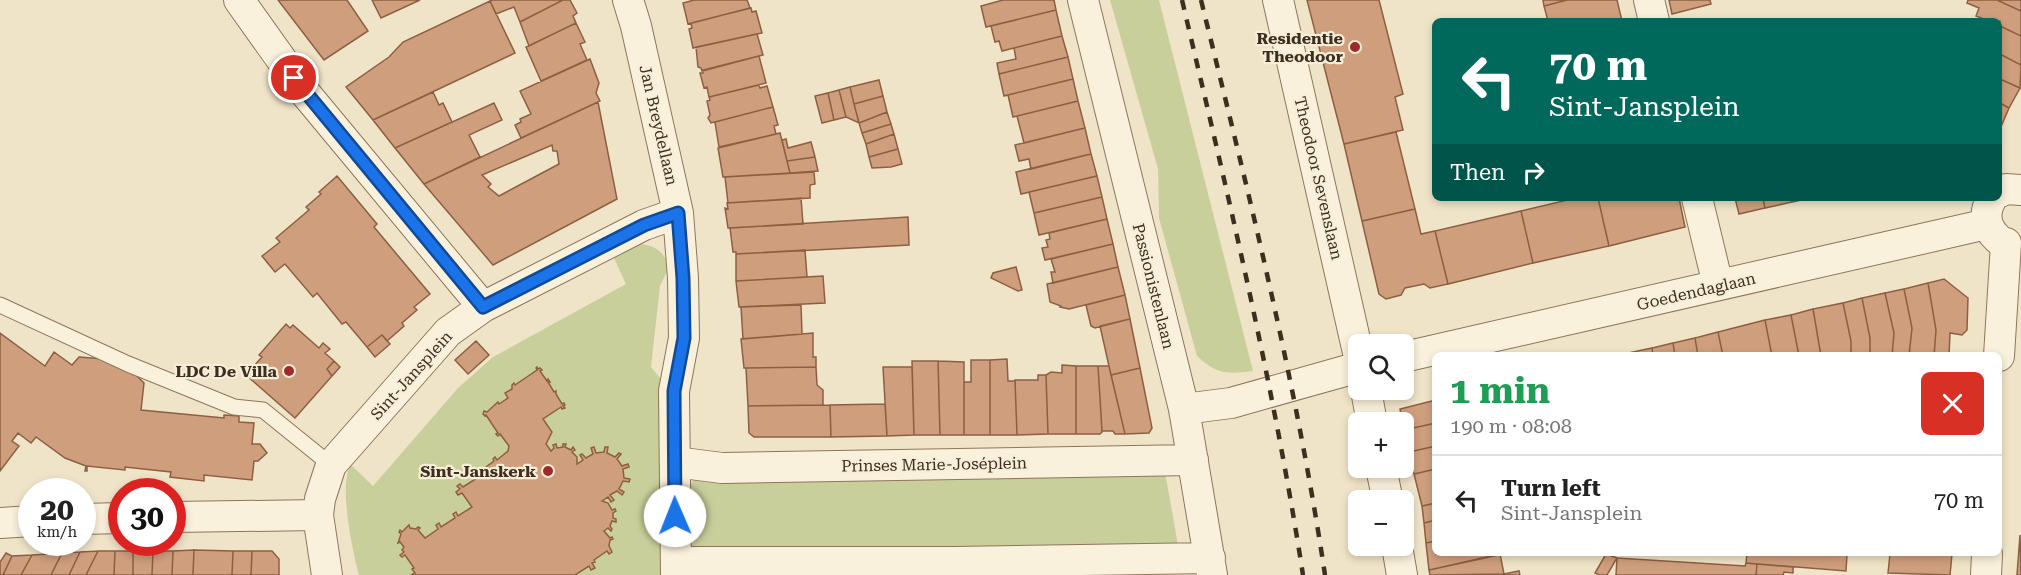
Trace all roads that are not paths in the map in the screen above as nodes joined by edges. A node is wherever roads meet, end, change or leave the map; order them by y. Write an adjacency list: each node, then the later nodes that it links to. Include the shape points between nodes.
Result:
1 (239, 0): 14 (street, via 306,94)
2 (628, 0): 10 (street, Jan Breydellaan)
3 (1083, 0): 19 (street, Passionistenlaan)
4 (1278, 0): 15 (street, Theodoor Sevenslaan)
5 (1649, 0): 6 (street)
6 (1653, 18)
7 (2021, 190): 8 (street)
8 (2002, 192)
9 (1698, 201): 12 (street)
10 (678, 213): 14 (street, Sint-Jansplein, via 644,225); 21 (street, Jan Breydellaan, via 684,338 674,391)
11 (2002, 227): 12 (street, Goedendaglaan); 16 (street)
12 (1718, 285): 17 (street, Goedendaglaan)
13 (0, 305): 22 (lane, via 149,373 234,406 263,410)
14 (483, 307): 22 (street, Sint-Jansplein, via 448,332)
15 (1354, 334)
16 (1999, 352)
17 (1414, 355)
18 (1348, 371): 19 (street, via 1231,402)
19 (1184, 410): 20 (street, Passionistenlaan)
20 (1193, 460): 21 (street, Prinses Marie-Joséplein, via 722,468); 29 (street, Passionistenlaan)
21 (675, 462): 30 (street, Jan Breydellaan)
22 (331, 465): 23 (street, Sint-Jansplein)
23 (318, 515): 24 (street); 31 (street)
24 (186, 517)
25 (18, 522): 26 (street)
26 (0, 523)
27 (1399, 556): 32 (street)
28 (1987, 556): 33 (street)
29 (1211, 566): 30 (street, via 954,562)
30 (676, 568)
31 (327, 575)
32 (1402, 575)
33 (1986, 575)

